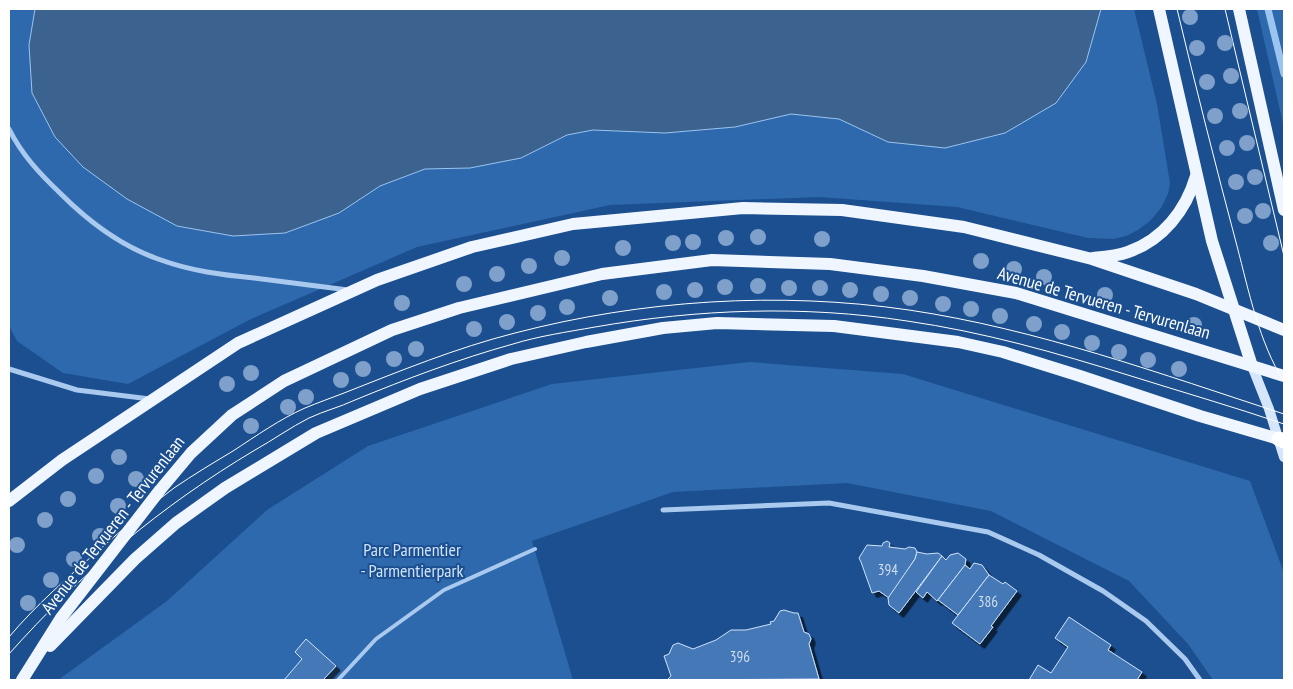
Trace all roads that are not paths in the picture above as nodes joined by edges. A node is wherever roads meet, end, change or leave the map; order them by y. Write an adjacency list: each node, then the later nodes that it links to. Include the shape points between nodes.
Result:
1 (1159, 9): 4 (main road)
2 (1239, 9): 5 (main road)
3 (9, 130): 7 (street, via 39,173 77,211 102,231 134,248 161,260 214,273)
4 (1196, 176): 6 (main road, via 1179,214 1160,234 1126,253); 8 (main road)
5 (1284, 210)
6 (1092, 259): 7 (main road, Avenue de Tervueren - Tervurenlaan, via 964,227 842,210 743,208 574,224 472,247); 8 (main road, Avenue de Tervueren - Tervurenlaan)
7 (354, 291): 13 (main road, Avenue de Tervueren - Tervurenlaan, via 238,343)
8 (1234, 310): 9 (main road, Avenue de Tervueren - Tervurenlaan); 10 (main road)
9 (1284, 330)
10 (1252, 366): 12 (main road, Avenue de Tervueren - Tervurenlaan); 14 (street); 19 (main road, Avenue de Tervueren - Tervurenlaan, via 1016,293 830,264 712,260 602,274 459,308 392,330 284,381 232,415 191,453 160,490 62,618)
11 (9, 369): 13 (street, via 77,390)
12 (1284, 376)
13 (153, 399): 16 (main road, Avenue de Tervueren - Tervurenlaan, via 62,460)
14 (1282, 439): 15 (street); 19 (main road, via 1003,352 958,342 834,326 717,323 654,330 511,359 420,389 316,433 225,488 176,523)
15 (1284, 457)
16 (9, 501)
17 (663, 510): 22 (street, via 829,503 988,532 1039,555 1103,591 1146,621 1185,659)
18 (535, 550): 21 (lane, via 444,590 376,639)
19 (31, 666): 20 (main road, Avenue de Tervueren - Tervurenlaan)
20 (22, 680)
21 (338, 680)
22 (1200, 680)

